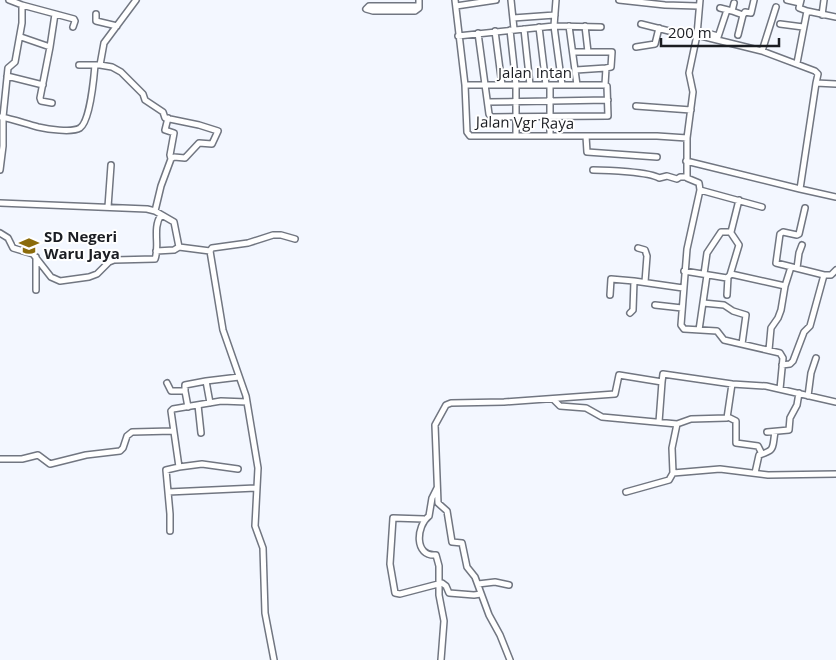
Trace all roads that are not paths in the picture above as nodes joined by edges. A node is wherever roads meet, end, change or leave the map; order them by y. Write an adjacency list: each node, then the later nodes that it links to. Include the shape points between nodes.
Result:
1 (9, 0): 17 (street)
2 (136, 0): 33 (street)
3 (494, 0): 11 (street)
4 (511, 0): 29 (street)
5 (556, 0): 25 (street)
6 (619, 0): 13 (street)
7 (700, 0): 18 (street)
8 (754, 0): 26 (street, via 750,13 744,12)
9 (787, 0): 12 (street)
10 (824, 0): 27 (street)
11 (477, 1): 15 (street)
12 (800, 1): 22 (street, via 800,8)
13 (655, 2): 18 (street)
14 (419, 3): 14 (street, via 415,11 366,9 369,6)
15 (456, 3): 47 (street, Jalan Vgr Raya)
16 (734, 3): 21 (street)
17 (22, 5): 23 (street); 48 (street)
18 (698, 6): 45 (street)
19 (776, 7): 52 (street)
20 (720, 8): 21 (street)
21 (729, 10): 26 (street); 49 (street)
22 (807, 11): 27 (street); 39 (street)
23 (55, 14): 32 (street, via 74,20); 50 (street)
24 (96, 14): 33 (street, via 96,21)
25 (555, 15): 29 (street); 34 (street)
26 (743, 15): 46 (street)
27 (822, 15): 28 (street)
28 (836, 17)
29 (513, 18): 41 (street)
30 (641, 24): 40 (street)
31 (780, 24): 39 (street)
32 (73, 26)
33 (117, 26): 57 (street, via 104,43)
34 (554, 26): 35 (street); 38 (street); 70 (street)
35 (569, 26): 36 (street); 53 (street)
36 (585, 26): 37 (street); 54 (street)
37 (602, 26)
38 (539, 27): 42 (street); 69 (street)
39 (803, 27): 55 (street)
40 (659, 28): 45 (street); 51 (street, via 654,44)
41 (512, 29): 42 (street); 43 (street); 67 (street)
42 (524, 29): 68 (street)
43 (495, 31): 44 (street); 66 (street)
44 (478, 33): 47 (street); 65 (street)
45 (697, 35): 49 (street); 80 (street, via 689,73 693,88)
46 (738, 35)
47 (458, 36): 64 (street, Jalan Vgr Raya)
48 (21, 37): 50 (street); 60 (street, via 16,62 8,66)
49 (718, 38): 52 (street)
50 (50, 47): 63 (street)
51 (636, 47)
52 (762, 51): 55 (street)
53 (573, 52): 54 (street); 59 (street)
54 (588, 52): 58 (street, via 613,53 611,67)
55 (797, 63): 61 (street, via 817,72)
56 (79, 65): 57 (street)
57 (98, 65): 83 (street, via 85,122 81,127 49,128); 84 (street, via 121,72 145,100)
58 (606, 68): 59 (street); 72 (street)
59 (576, 70): 71 (street)
60 (7, 76): 63 (street); 73 (street)
61 (816, 83): 62 (street); 96 (street)
62 (836, 84)
63 (43, 85): 78 (street, via 40,99)
64 (464, 85): 65 (street, Jalan Intan); 85 (street, Jalan Vgr Raya, via 470,136)
65 (486, 85): 66 (street, Jalan Intan); 76 (street)
66 (502, 85): 67 (street, Jalan Intan)
67 (516, 85): 68 (street, Jalan Intan); 77 (street)
68 (530, 85): 69 (street, Jalan Intan)
69 (548, 85): 70 (street, Jalan Intan); 74 (street)
70 (562, 85): 71 (street, Jalan Intan)
71 (577, 85): 72 (street, Jalan Intan)
72 (605, 85): 75 (street)
73 (3, 87): 83 (street)
74 (550, 100): 75 (street); 77 (street); 82 (street)
75 (608, 100): 82 (street, via 608,116)
76 (488, 102): 77 (street); 81 (street, via 491,117)
77 (515, 102): 81 (street)
78 (52, 103)
79 (636, 106): 80 (street)
80 (691, 110): 88 (street)
81 (516, 116): 82 (street); 85 (street)
82 (550, 116): 86 (street)
83 (2, 117): 93 (street, via 4,146)
84 (168, 118): 90 (street, via 165,130 174,134); 90 (street, via 218,133 212,144 199,143 185,158)
85 (516, 136): 86 (street, Jalan Vgr Raya)
86 (550, 136): 87 (street, Jalan Vgr Raya)
87 (586, 136): 88 (street, Jalan Vgr Raya); 89 (street, via 587,152)
88 (687, 138): 91 (street)
89 (657, 157)
90 (172, 159): 104 (street)
91 (686, 161): 95 (street); 96 (street)
92 (111, 165): 101 (street)
93 (0, 170)
94 (593, 170): 95 (street, via 627,171 659,178)
95 (687, 177): 97 (street, via 699,183)
96 (800, 189): 98 (street)
97 (700, 190): 99 (street); 117 (street)
98 (836, 197)
99 (738, 200): 102 (street); 107 (street)
100 (0, 203): 101 (street)
101 (108, 207): 104 (street)
102 (762, 207)
103 (805, 208): 115 (street, via 799,234 780,234 776,263)
104 (155, 211): 105 (street)
105 (161, 215): 110 (street, via 176,224); 113 (street, via 156,232)
106 (0, 233): 114 (street, via 8,238 13,248)
107 (731, 233): 118 (street, via 721,232 707,253); 120 (street, via 739,244)
108 (295, 239): 112 (street, via 273,235)
109 (802, 245): 115 (street)
110 (179, 247): 112 (street); 113 (street)
111 (638, 248): 122 (street, via 645,250 647,256)
112 (210, 250): 137 (street, via 223,330)
113 (156, 251): 114 (street, via 153,260 114,260 101,272 89,277 60,281 51,277)
114 (36, 257): 125 (street)
115 (794, 267): 119 (street); 123 (street)
116 (836, 270): 119 (street, via 831,275)
117 (684, 271): 118 (street); 124 (street)
118 (706, 275): 120 (street); 128 (street)
119 (824, 275): 136 (street, via 810,326 804,332 793,361)
120 (729, 276): 123 (street); 127 (street)
121 (634, 281): 122 (street); 126 (street, via 611,279); 131 (street, via 633,310)
122 (645, 282): 124 (street)
123 (785, 286): 134 (street, via 781,310 771,328)
124 (683, 288): 130 (street)
125 (36, 290)
126 (610, 295)
127 (727, 295)
128 (704, 302): 132 (street); 133 (street, via 724,305 746,314)
129 (655, 305): 130 (street)
130 (682, 308): 132 (street, via 681,326)
131 (630, 313)
132 (699, 330): 133 (street, via 717,331 724,340)
133 (742, 344): 134 (street)
134 (770, 350): 136 (street, via 782,354)
135 (816, 358): 145 (street)
136 (782, 365): 142 (street)
137 (239, 377): 138 (street); 147 (street)
138 (206, 380): 143 (street, via 185,384); 149 (street)
139 (662, 382): 141 (street, via 663,374); 146 (street, via 619,375 614,394); 153 (street)
140 (167, 383): 143 (street, via 170,391)
141 (732, 384): 142 (street); 152 (street)
142 (780, 389): 144 (street)
143 (185, 391): 151 (street)
144 (799, 393): 145 (street); 157 (street, via 789,430)
145 (808, 396): 148 (street)
146 (553, 399): 153 (street, via 560,406 586,408 602,417); 166 (street, via 446,405 435,425)
147 (247, 402): 149 (street, via 225,400); 167 (street, via 258,468)
148 (836, 402)
149 (210, 403): 150 (street)
150 (198, 406): 151 (street); 158 (street)
151 (188, 407): 155 (street, via 171,411)
152 (728, 417): 154 (street, via 691,419); 159 (street, via 736,421 736,443 758,446)
153 (659, 422): 154 (street)
154 (677, 424): 163 (street, via 672,448)
155 (172, 431): 160 (street, via 132,432 120,451 86,455 53,464 38,455); 161 (street)
156 (768, 432): 157 (street)
157 (775, 432): 159 (street, via 772,449)
158 (201, 433)
159 (762, 454): 164 (street, via 758,456)
160 (0, 459)
161 (178, 466): 162 (street, via 202,464); 168 (street, via 166,470)
162 (238, 469)
163 (673, 473): 164 (street, via 720,470); 169 (street, via 667,482)
164 (755, 473): 165 (street)
165 (836, 474)
166 (437, 487): 170 (street, via 429,516); 173 (street, via 438,503 447,511 452,541 462,542 467,567)
167 (256, 488): 168 (street); 176 (street, via 255,526 263,548 265,613)
168 (168, 492): 171 (street)
169 (626, 492)
170 (424, 520): 172 (street, via 419,542 425,553 436,555); 172 (street, via 393,518 390,564 395,593)
171 (170, 531)
172 (440, 584): 175 (street, via 444,584 449,593); 177 (street, via 444,621)
173 (478, 584): 174 (street, via 496,582); 175 (street)
174 (509, 585)
175 (481, 594): 178 (street)
176 (274, 660)
177 (441, 660)
178 (510, 660)

